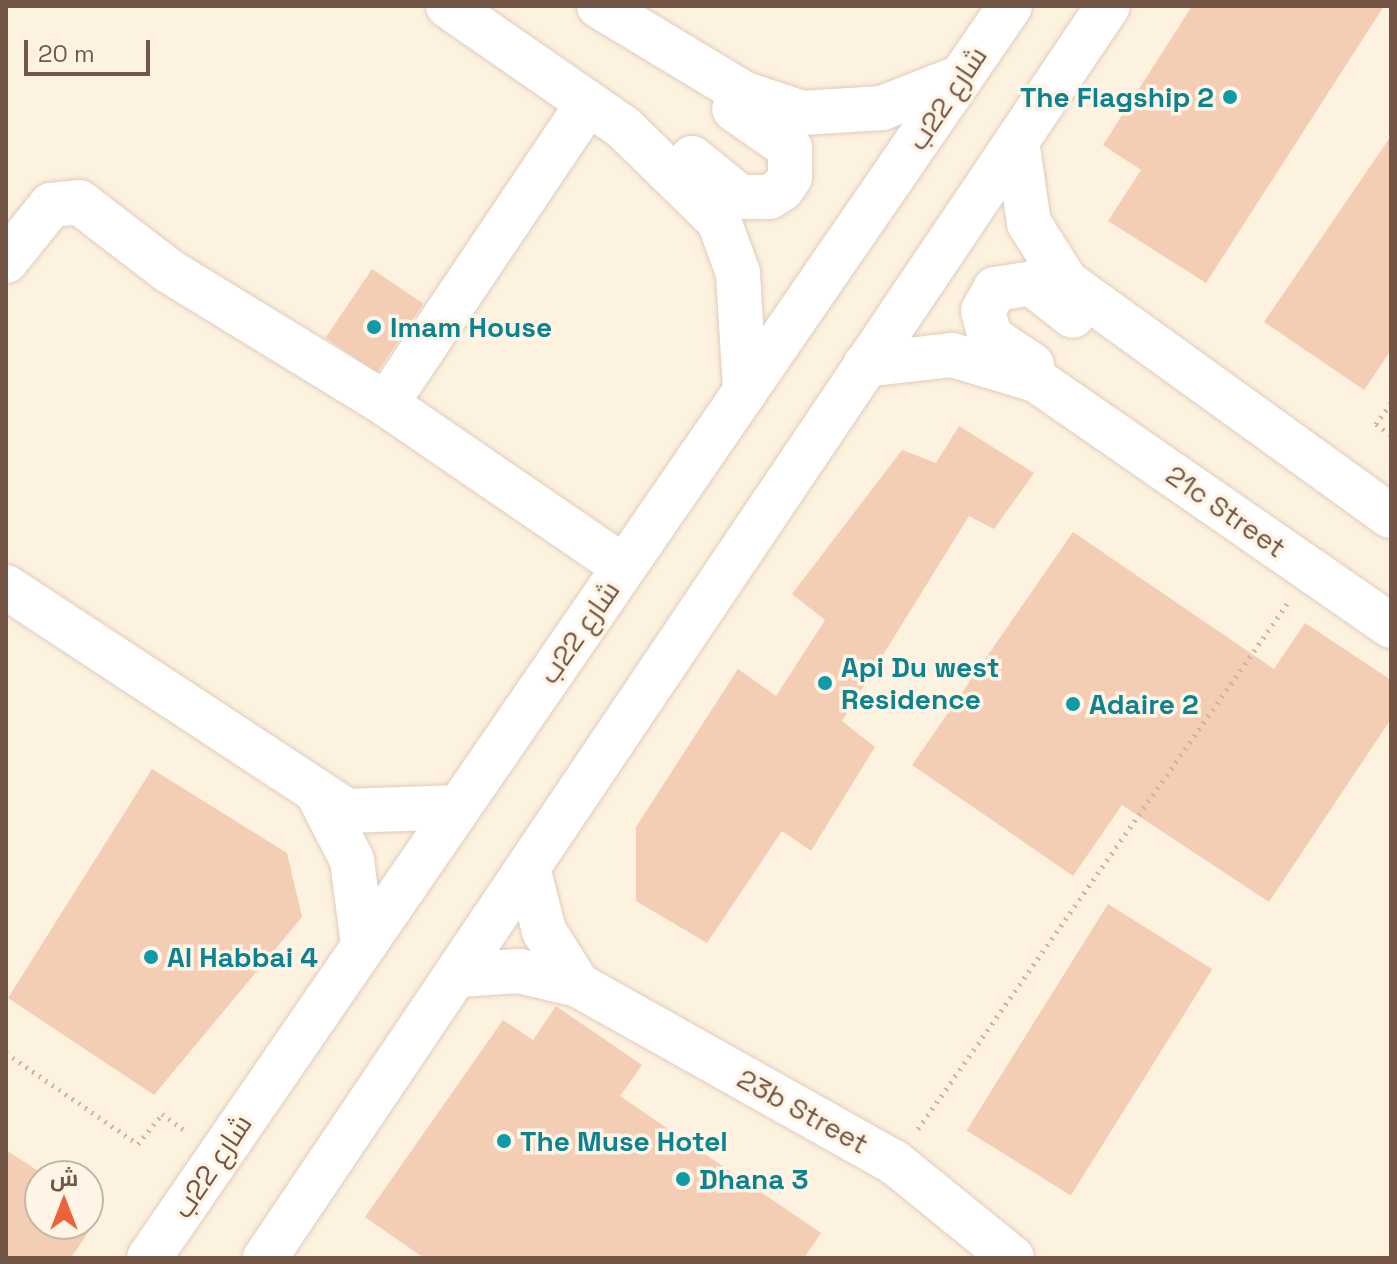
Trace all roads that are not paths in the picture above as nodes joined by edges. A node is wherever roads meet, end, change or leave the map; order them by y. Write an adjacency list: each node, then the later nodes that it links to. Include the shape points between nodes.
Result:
1 (448, 6): 7 (street)
2 (599, 6): 5 (street)
3 (1010, 6): 6 (street, شارع 22ب)
4 (1108, 6): 9 (street)
5 (670, 53): 6 (street, via 776,107 828,116 882,108); 8 (street, via 698,90 782,136 790,148 790,177 769,197 740,197 666,135)
6 (961, 77): 13 (street, شارع 22ب)
7 (587, 105): 8 (street); 15 (street)
8 (624, 128): 13 (street, via 696,191 732,247)
9 (1017, 141): 11 (street, 21c Street, via 1026,211 1051,264 1083,298); 12 (street)
10 (6, 261): 15 (street, via 51,205 79,202 169,271)
11 (1159, 352): 14 (street, 21c Street, via 1101,335 1031,283 1006,283 983,311 990,337 1040,370); 16 (street, 21c Street)
12 (865, 365): 14 (street, 21c Street, via 952,355 1009,368); 22 (street)
13 (745, 392): 17 (street, شارع 22ب)
14 (1061, 396): 19 (street, 21c Street)
15 (386, 404): 17 (street)
16 (1391, 516)
17 (624, 567): 21 (street, شارع 22ب)
18 (6, 587): 20 (street)
19 (1391, 626)
20 (317, 792): 21 (street, via 347,811); 23 (street, via 352,860)
21 (459, 807): 23 (street, شارع 22ب)
22 (528, 868): 24 (street); 25 (street, 23b Street, via 544,931)
23 (363, 945): 26 (street, شارع 22ب)
24 (458, 975): 25 (street, 23b Street, via 519,971); 27 (street)
25 (578, 985): 28 (street, 23b Street, via 894,1162)
26 (149, 1258)
27 (265, 1258)
28 (1012, 1258)

